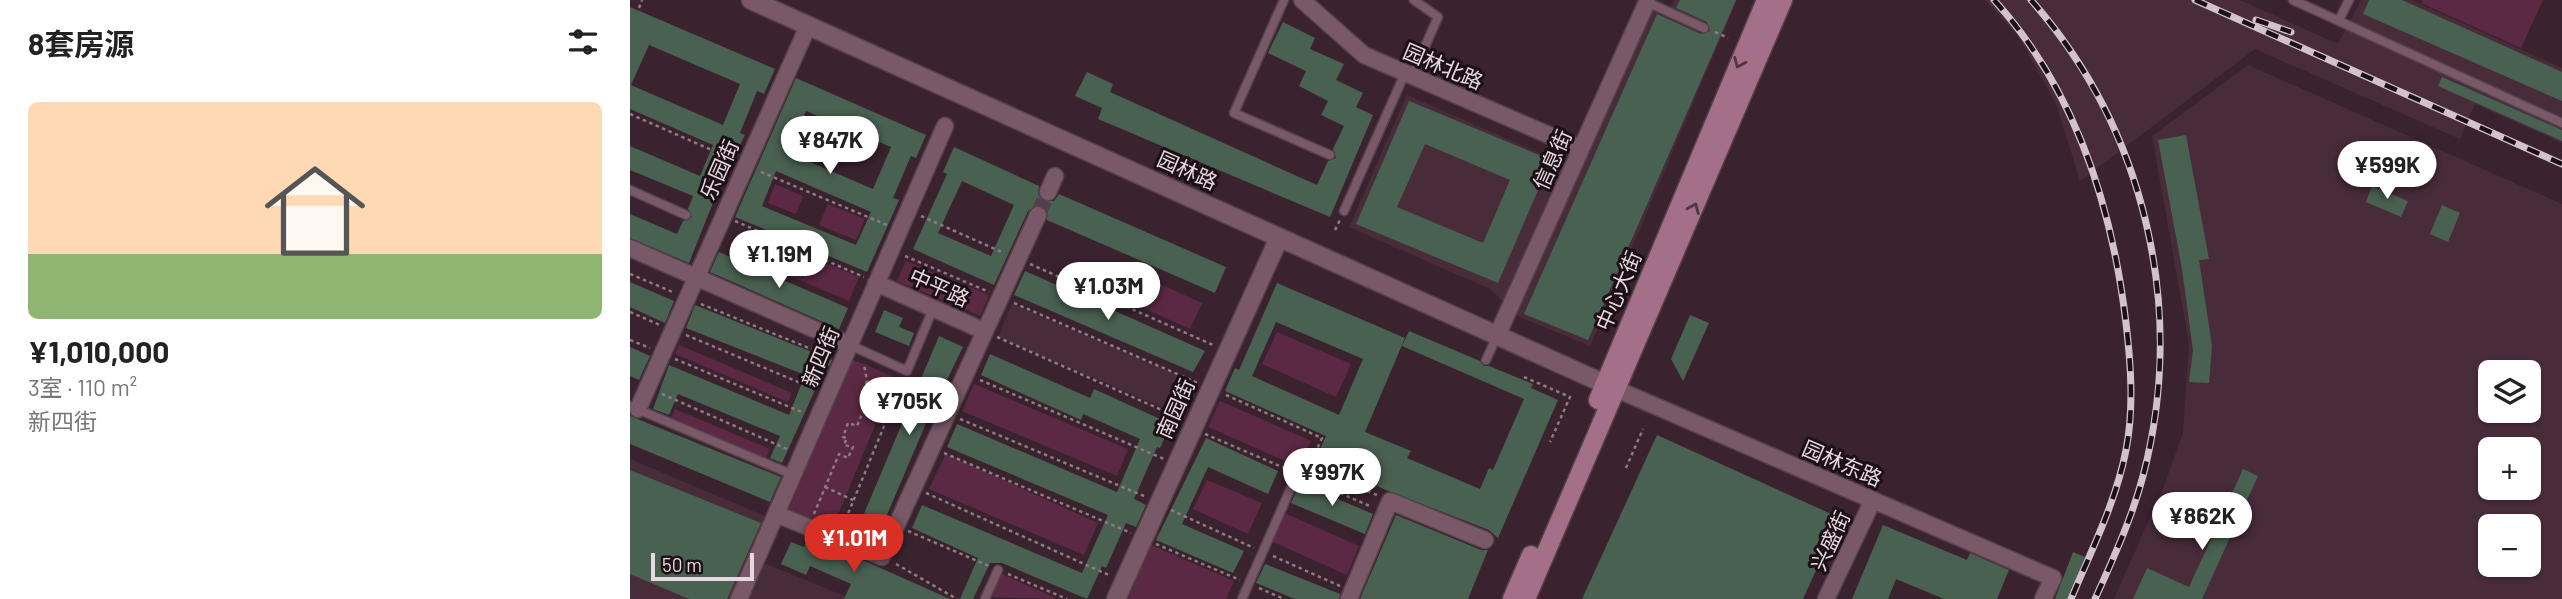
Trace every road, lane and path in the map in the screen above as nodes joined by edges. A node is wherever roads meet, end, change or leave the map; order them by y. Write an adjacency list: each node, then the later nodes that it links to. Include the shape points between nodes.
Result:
1 (642, 0): 11 (path)
2 (751, 0): 13 (street, 园林路)
3 (1284, 0): 21 (lane, via 1234,113)
4 (1301, 0): 16 (street, 园林北路, via 1364,55)
5 (1414, 0): 16 (lane, via 1438,17)
6 (1766, 0): 56 (main road, 中心大街, one-way to 56)
7 (1783, 0): 56 (main road, 中心大街, one-way to 7)
8 (2293, 0): 12 (lane)
9 (2349, 0): 12 (lane)
10 (1647, 2): 14 (lane); 20 (street, 信息街)
11 (639, 8)
12 (2339, 20): 18 (lane)
13 (808, 26): 22 (street, 乐园街); 32 (street, 园林路)
14 (1704, 28): 15 (path)
15 (1728, 38)
16 (1408, 75): 20 (street, 园林北路); 27 (lane)
17 (630, 114): 22 (path)
18 (2562, 123)
19 (944, 127): 26 (street, 新四街)
20 (1581, 149): 45 (street, 信息街)
21 (1330, 155)
22 (745, 165): 30 (street, 乐园街); 31 (path)
23 (1055, 176): 25 (street)
24 (630, 190): 28 (lane)
25 (1048, 192)
26 (908, 210): 31 (street, 新四街); 35 (path)
27 (1344, 211)
28 (686, 215)
29 (1038, 215): 35 (street)
30 (716, 223): 37 (street, 乐园街); 38 (path)
31 (900, 230): 34 (street, 新四街)
32 (1279, 237): 45 (street, 园林路); 48 (street, 南园街)
33 (630, 248): 37 (street)
34 (891, 249): 38 (street, 新四街); 39 (path)
35 (1017, 259): 39 (street); 48 (path)
36 (630, 274): 40 (path)
37 (695, 277): 40 (street, 乐园街); 47 (street)
38 (877, 283): 41 (street, 中平路); 47 (street, 新四街)
39 (1000, 297): 44 (street); 57 (path)
40 (686, 298): 43 (street, 乐园街); 51 (path)
41 (933, 309): 44 (street, 中平路); 52 (lane)
42 (630, 312): 43 (path)
43 (672, 330): 49 (street, 乐园街); 58 (path)
44 (984, 331): 53 (street); 62 (path)
45 (1497, 336): 50 (lane); 56 (street, 园林路)
46 (630, 340): 49 (path)
47 (856, 348): 51 (street, 新四街); 52 (lane); 72 (path, via 867,381 860,399 867,402 857,426 848,423 843,437 847,438 844,445 853,447 848,458 839,454)
48 (1227, 351): 57 (street, 南园街)
49 (662, 353): 55 (street, 乐园街); 61 (path)
50 (1486, 360)
51 (842, 362): 58 (street, 新四街)
52 (907, 370): 74 (path)
53 (965, 374): 60 (street); 67 (path)
54 (1524, 377): 64 (path, via 1570,397)
55 (647, 387): 59 (street, 乐园街); 66 (path)
56 (1610, 387): 75 (street, 园林东路); 96 (main road, 中心大街); 97 (main road, 中心大街)
57 (1210, 388): 62 (street, 南园街); 68 (path, via 1322,438)
58 (828, 394): 61 (street, 新四街)
59 (634, 407): 70 (lane)
60 (947, 414): 65 (street); 76 (path)
61 (818, 419): 66 (street, 新四街)
62 (1193, 426): 67 (street, 南园街); 71 (path)
63 (1643, 429): 69 (path)
64 (1550, 442)
65 (932, 447): 73 (street); 82 (path)
66 (802, 455): 78 (street, 新四街)
67 (1176, 464): 76 (street, 南园街)
68 (1309, 466): 71 (path); 77 (path)
69 (1626, 468)
70 (784, 471)
71 (1300, 475): 77 (path); 87 (lane)
72 (825, 487): 74 (path); 80 (path)
73 (913, 488): 79 (street); 86 (path)
74 (853, 500): 81 (path)
75 (1873, 500): 98 (street, 兴盛街); 99 (street, 园林东路, via 2053,578)
76 (1159, 503): 82 (street, 南园街)
77 (1388, 506): 83 (street); 95 (street)
78 (776, 514): 80 (street); 88 (street, 新四街)
79 (895, 526): 84 (street); 85 (path)
80 (808, 527): 81 (street)
81 (837, 538): 84 (street)
82 (1143, 538): 86 (street, 南园街); 87 (path)
83 (1485, 540)
84 (882, 557): 89 (path)
85 (998, 570): 90 (lane); 91 (path)
86 (1124, 582): 92 (street, 南园街)
87 (1248, 584): 93 (lane); 94 (path)
88 (739, 599)
89 (957, 599)
90 (985, 599)
91 (1067, 599)
92 (1116, 599)
93 (1242, 599)
94 (1284, 599)
95 (1349, 599)
96 (1513, 599)
97 (1526, 599)
98 (1826, 599)
99 (2043, 599)

